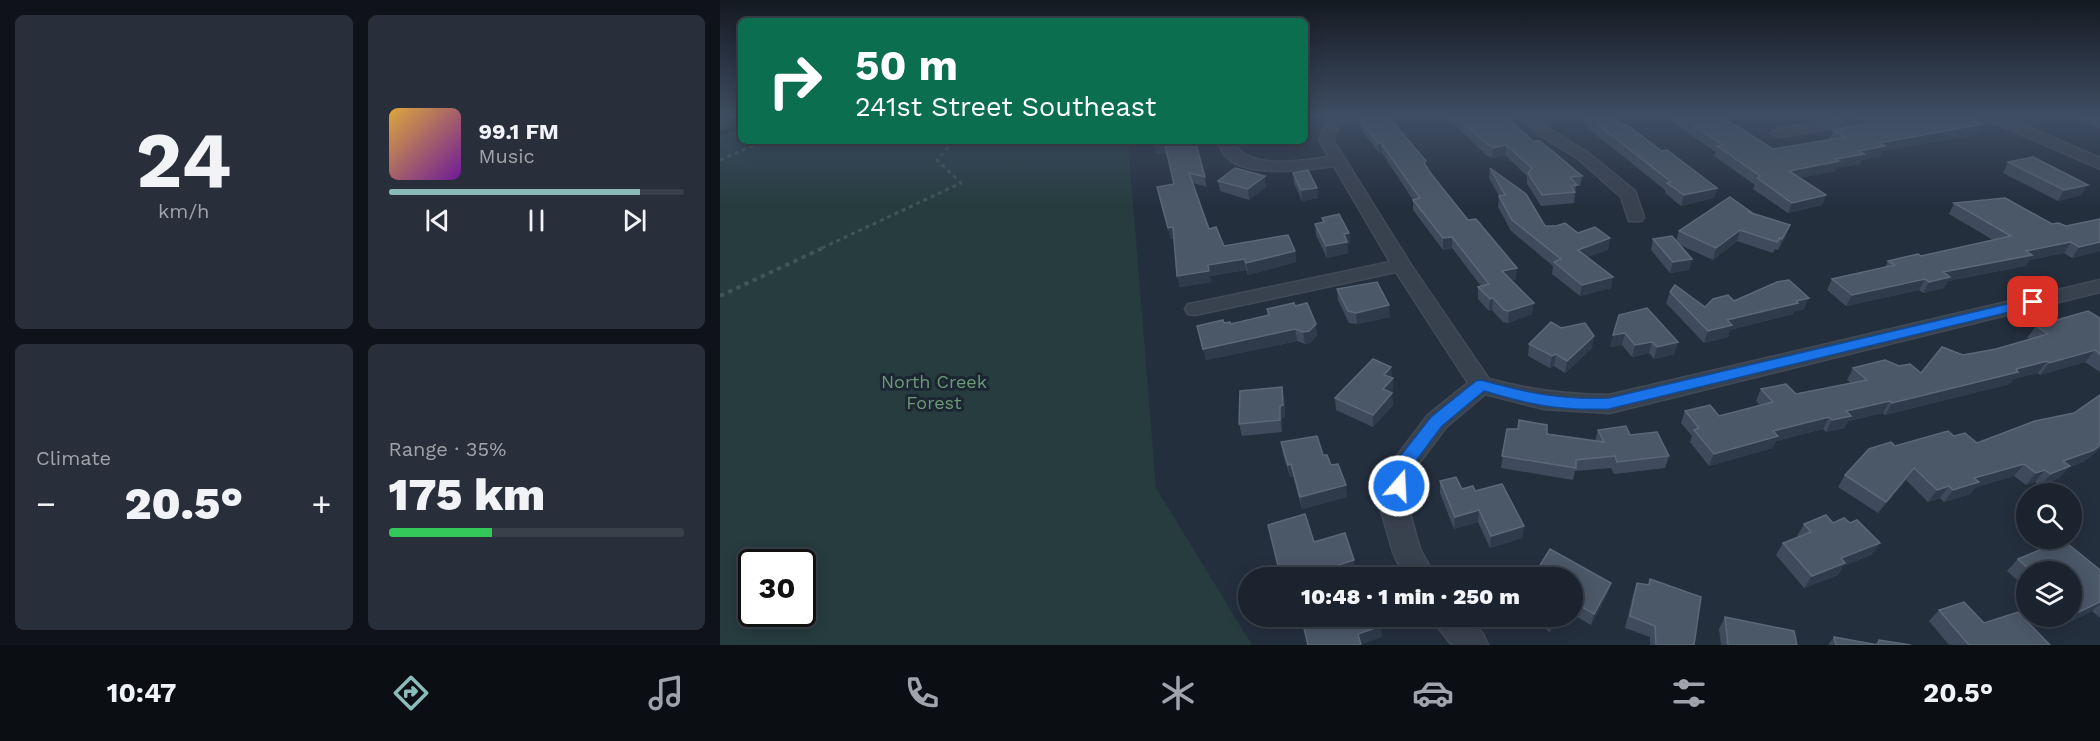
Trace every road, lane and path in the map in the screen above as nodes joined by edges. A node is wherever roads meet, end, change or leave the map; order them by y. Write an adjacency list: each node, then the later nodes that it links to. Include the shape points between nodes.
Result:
1 (752, 146): 7 (path)
2 (949, 146): 13 (path, via 937,160 961,183)
3 (1227, 146): 8 (street, via 1234,156 1258,164 1285,166)
4 (1329, 146): 8 (street)
5 (1567, 146): 10 (street, via 1629,195)
6 (2059, 146): 9 (street)
7 (720, 160)
8 (1338, 161): 11 (street)
9 (2100, 164)
10 (1635, 217)
11 (1401, 265): 14 (street); 15 (street)
12 (2100, 286): 15 (street, via 1609,404 1569,405)
13 (720, 296)
14 (1195, 309)
15 (1481, 385): 16 (street, via 1437,421 1404,464 1394,507)
16 (1415, 567)
17 (1457, 627): 18 (street)
18 (1472, 645)

